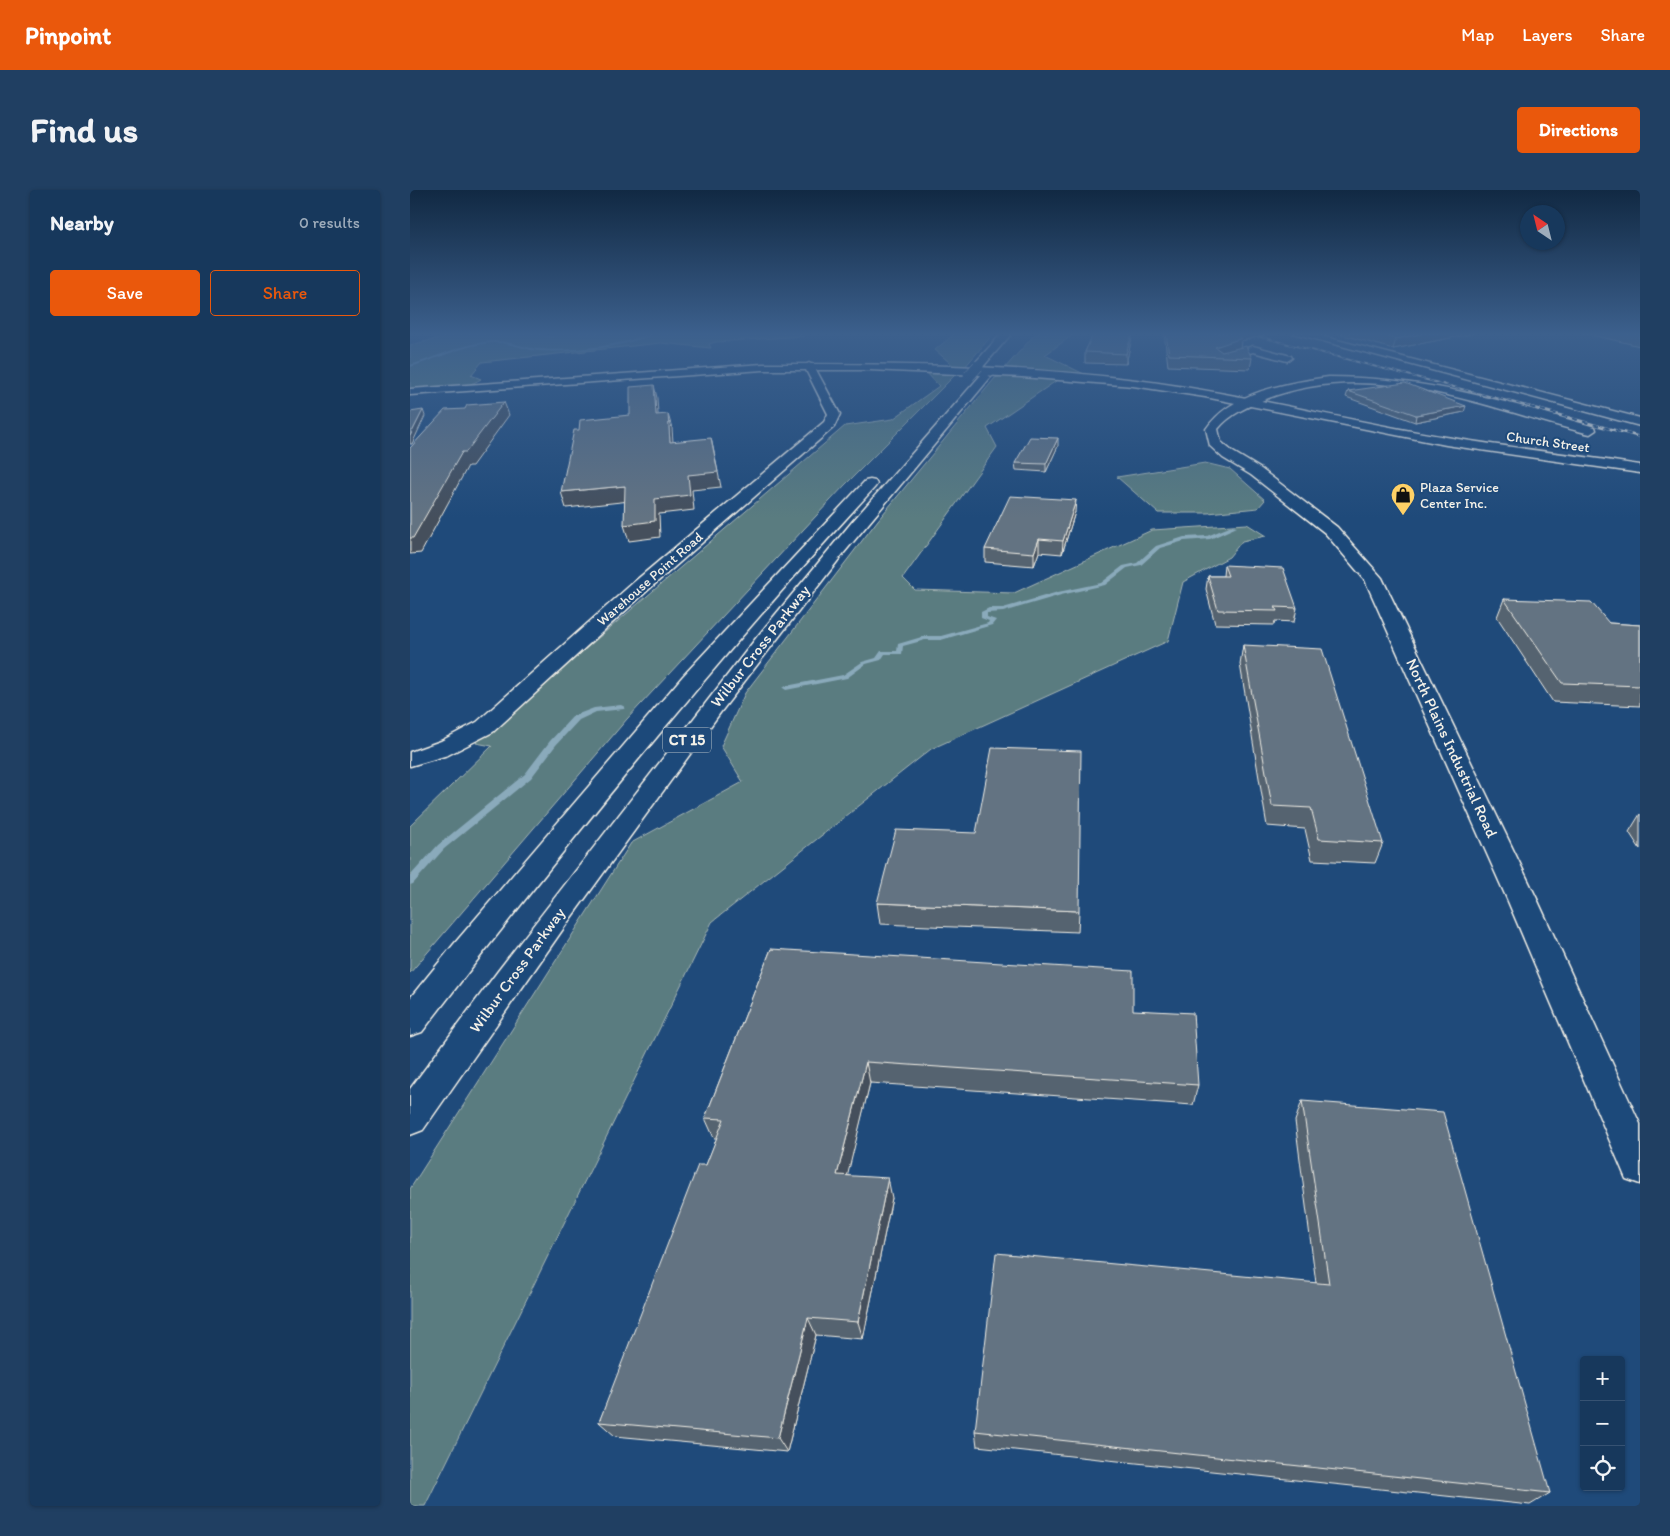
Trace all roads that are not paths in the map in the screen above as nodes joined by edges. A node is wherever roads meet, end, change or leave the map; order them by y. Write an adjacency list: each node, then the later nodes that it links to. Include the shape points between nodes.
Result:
1 (824, 394): 12 (main road, Warehouse Point Road, via 834,414 829,424 641,586 486,726 461,742)
2 (960, 394): 13 (main road, Wilbur Cross Parkway / CT 15, via 786,574 656,719)
3 (964, 394): 14 (main road, Wilbur Cross Parkway / CT 15, via 698,725)
4 (1207, 394): 8 (main road, Church Street)
5 (1263, 394): 8 (main road)
6 (1458, 394): 10 (main road)
7 (1532, 394): 9 (main road)
8 (1249, 401): 11 (main road, Church Street, via 1446,441); 15 (main road, North Plains Industrial Road, via 1216,422 1212,429 1215,444 1331,530 1373,578 1518,891)
9 (1640, 422)
10 (1590, 430)
11 (1640, 469)
12 (410, 759)
13 (410, 1022)
14 (410, 1118)
15 (1640, 1166)

